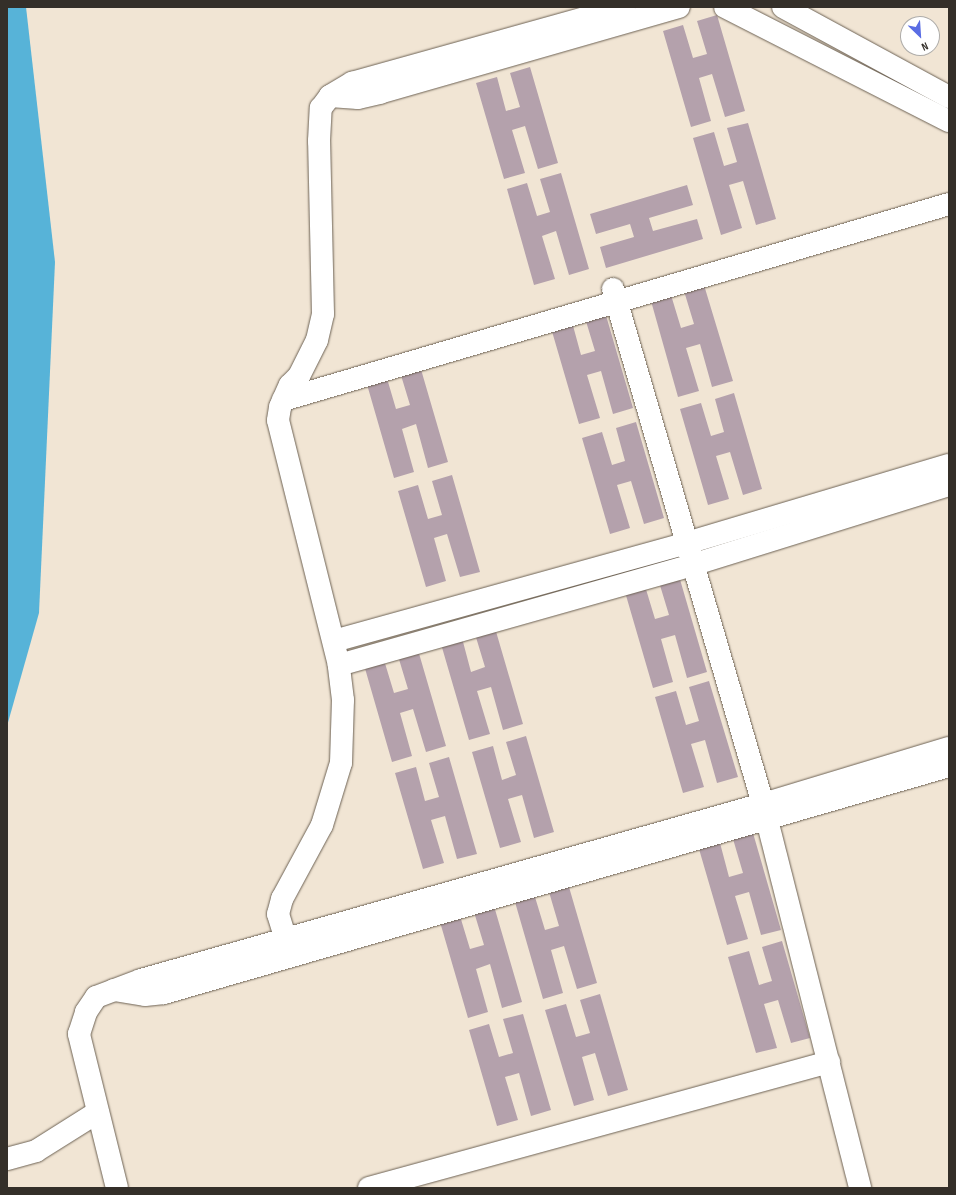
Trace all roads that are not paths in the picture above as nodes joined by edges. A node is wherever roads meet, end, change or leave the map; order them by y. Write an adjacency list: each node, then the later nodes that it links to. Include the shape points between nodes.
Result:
1 (625, 7): 5 (street, via 352,83)
2 (679, 7): 5 (street, via 379,93 358,98)
3 (725, 7): 7 (street)
4 (783, 7): 6 (street)
5 (330, 96): 11 (street, via 321,108 319,141 323,314 317,340)
6 (949, 96)
7 (949, 120)
8 (949, 189): 10 (street)
9 (949, 204): 10 (street)
10 (614, 296): 11 (street, via 326,372); 12 (street); 15 (street)
11 (299, 376): 12 (street, via 290,385)
12 (283, 400): 17 (street, via 278,420)
13 (949, 465): 15 (street)
14 (949, 485): 16 (street)
15 (687, 543): 16 (street); 17 (street)
16 (692, 565): 18 (street); 21 (street)
17 (334, 641): 18 (street)
18 (339, 665): 22 (street, via 343,700 342,763 322,825 282,899 278,914)
19 (949, 748): 21 (street)
20 (949, 766): 21 (street)
21 (765, 812): 22 (street); 23 (street)
22 (287, 948): 24 (street, via 113,989 96,997 86,1012 79,1034)
23 (829, 1062): 27 (street); 28 (street)
24 (98, 1112): 25 (street, via 36,1152); 26 (street)
25 (7, 1159)
26 (117, 1188)
27 (369, 1188)
28 (860, 1188)

